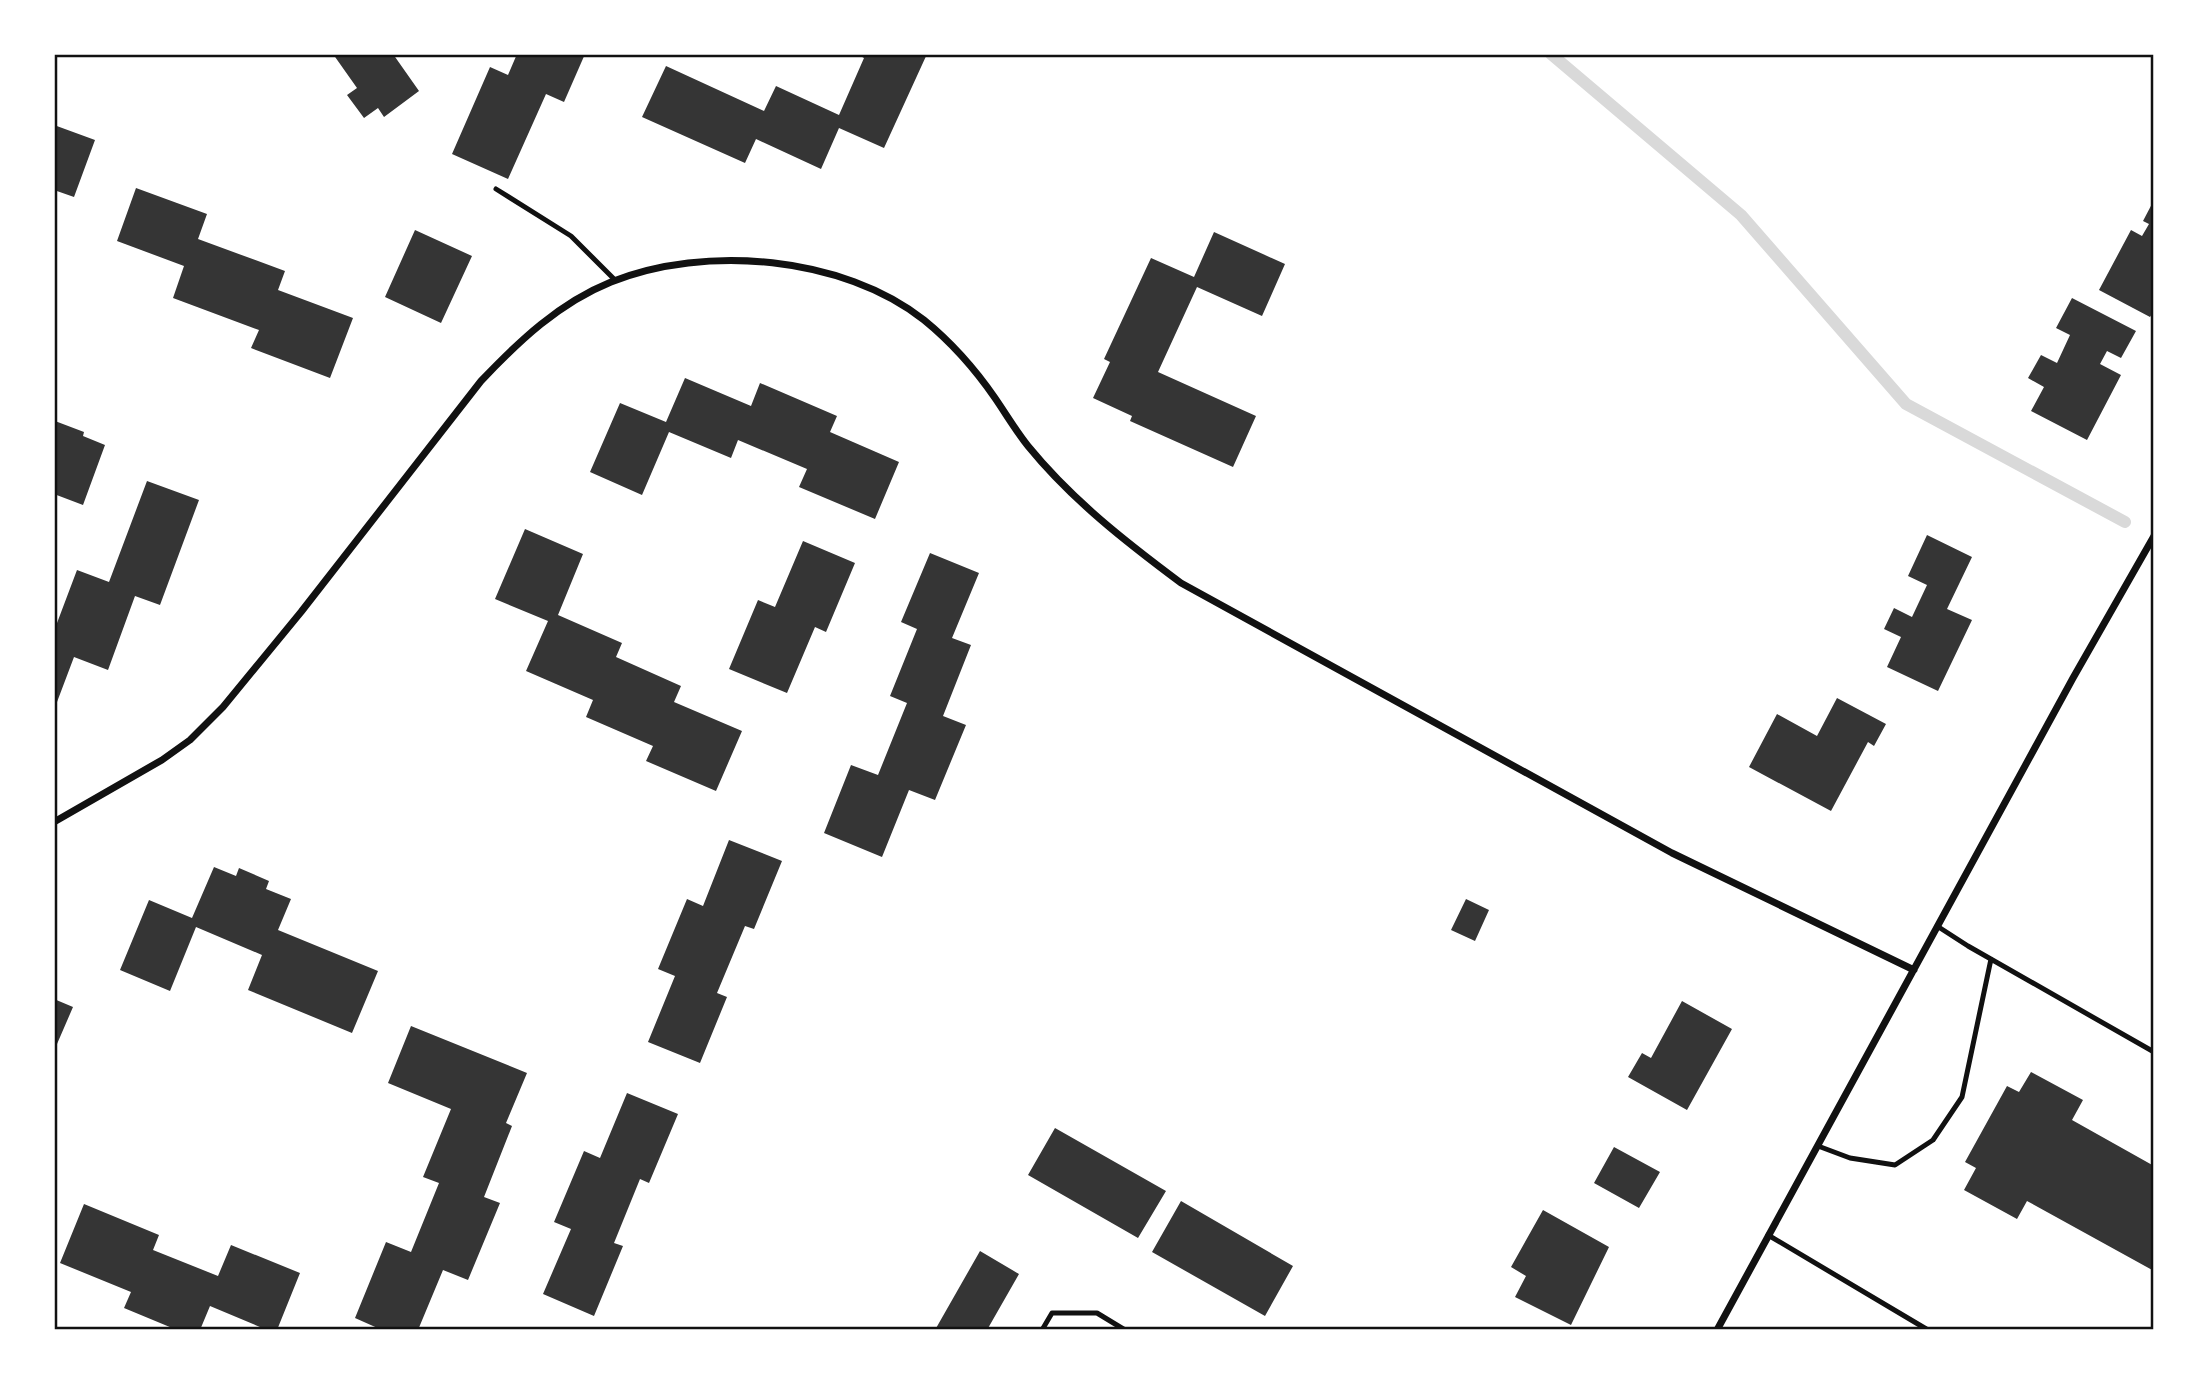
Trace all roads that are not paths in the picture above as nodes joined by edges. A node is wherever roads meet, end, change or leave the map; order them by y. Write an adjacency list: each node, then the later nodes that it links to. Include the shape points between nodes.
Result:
1 (496, 189): 2 (lane, via 571,236)
2 (615, 280): 4 (street, via 539,325 481,381 301,612 190,740); 7 (street, via 688,263 761,261 826,273 890,299 921,318 959,354 1028,445 1075,496 1181,583 1672,853)
3 (2154, 536): 5 (street)
4 (54, 822)
5 (1937, 926): 6 (lane); 7 (street)
6 (1991, 959): 8 (lane); 9 (lane, via 1962,1097 1933,1140 1895,1165 1850,1158)
7 (1914, 970): 9 (street)
8 (2154, 1052)
9 (1818, 1146): 10 (street)
10 (1768, 1235): 13 (street); 14 (lane)
11 (1042, 1330): 12 (lane, via 1052,1313 1097,1313)
12 (1125, 1330)
13 (1717, 1330)
14 (1928, 1330)

